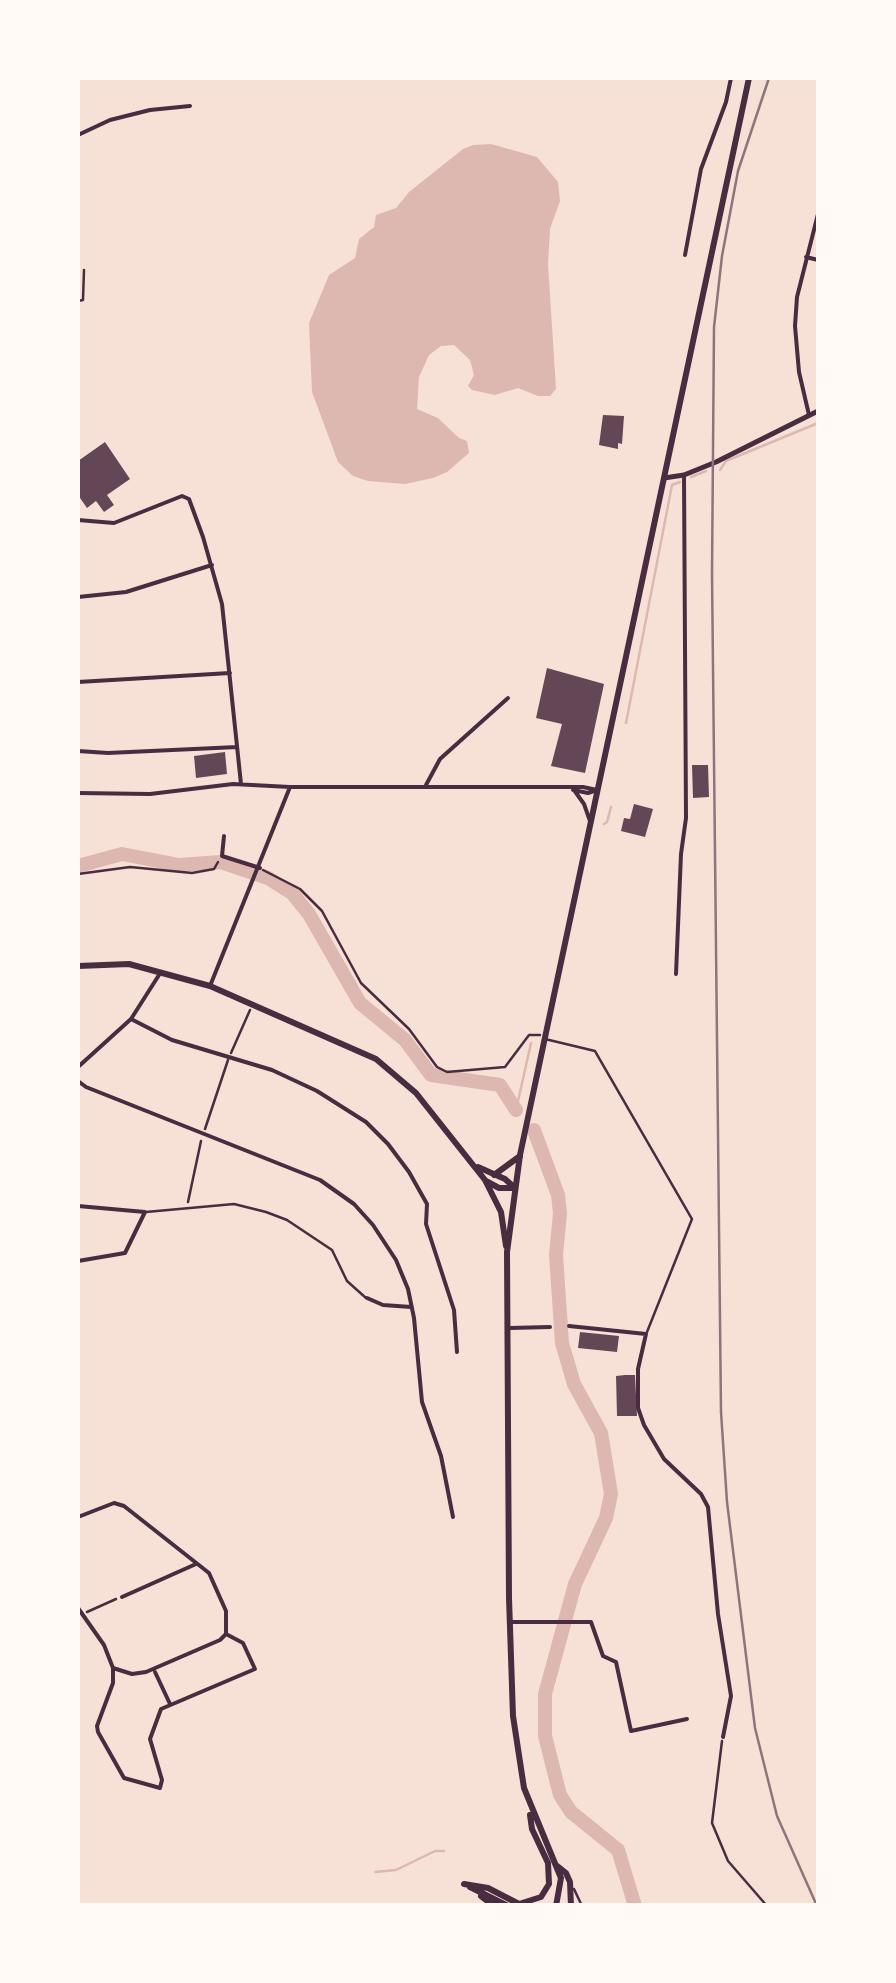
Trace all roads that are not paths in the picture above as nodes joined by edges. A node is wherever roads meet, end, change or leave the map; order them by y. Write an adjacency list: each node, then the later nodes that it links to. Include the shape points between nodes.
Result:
1 (730, 78): 6 (street, via 701,168)
2 (749, 78): 14 (main road)
3 (190, 106): 4 (street, via 124,116)
4 (78, 135)
5 (818, 214): 7 (street)
6 (685, 255)
7 (806, 257): 8 (street); 12 (street, via 794,326)
8 (818, 260)
9 (84, 270): 10 (lane)
10 (78, 300)
11 (818, 412): 12 (street)
12 (809, 416): 13 (street)
13 (684, 476): 14 (street); 35 (street, via 686,818)
14 (664, 478): 28 (main road)
15 (78, 520): 16 (street, via 126,520 186,496)
16 (212, 564): 17 (street, via 126,592); 18 (street)
17 (78, 597)
18 (230, 673): 19 (street); 21 (street)
19 (78, 682)
20 (508, 698): 24 (street, via 440,759)
21 (238, 747): 22 (street); 23 (street)
22 (78, 751)
23 (241, 784): 25 (street); 29 (street)
24 (426, 785): 25 (street); 26 (street)
25 (290, 787): 32 (street)
26 (563, 787): 27 (street); 28 (street)
27 (574, 790): 28 (street); 30 (street)
28 (597, 790): 30 (main road)
29 (78, 793)
30 (590, 822): 38 (main road)
31 (224, 836): 32 (street, via 222,856)
32 (260, 868): 36 (street)
33 (78, 966): 34 (main road, via 129,964)
34 (162, 971): 36 (main road); 37 (street)
35 (676, 974)
36 (210, 986): 42 (main road, via 388,1067)
37 (131, 1019): 39 (street); 56 (street, via 172,1040 272,1070 366,1122 399,1158 426,1204 426,1224 454,1310)
38 (545, 1039): 41 (main road); 55 (lane, via 595,1051 692,1219)
39 (78, 1067)
40 (78, 1081): 51 (street, via 320,1180 354,1204 396,1260)
41 (520, 1155): 43 (main road); 45 (main road)
42 (472, 1164): 43 (main road); 44 (main road)
43 (494, 1175): 45 (main road)
44 (485, 1180): 45 (main road); 48 (main road, via 501,1212)
45 (515, 1188): 48 (main road)
46 (78, 1206): 47 (street)
47 (145, 1212): 49 (street, via 124,1252); 50 (lane, via 234,1204 286,1220 332,1250 346,1281)
48 (507, 1252): 54 (main road)
49 (78, 1261)
50 (367, 1298): 51 (street)
51 (412, 1307): 58 (street, via 422,1402)
52 (569, 1326): 55 (street)
53 (550, 1327): 54 (street)
54 (505, 1328): 62 (main road)
55 (646, 1334): 68 (street, via 638,1369 644,1426 708,1507 731,1696)
56 (457, 1352)
57 (78, 1518): 59 (street, via 114,1503 124,1506)
58 (452, 1518)
59 (196, 1564): 60 (street); 63 (street, via 214,1580 228,1618)
60 (122, 1597)
61 (78, 1608): 64 (street)
62 (509, 1622): 67 (street, via 591,1622 603,1656 616,1662 631,1731); 69 (main road, via 515,1734)
63 (226, 1634): 65 (street); 66 (street, via 243,1644 255,1668)
64 (114, 1668): 65 (street, via 132,1674); 66 (street, via 97,1729 124,1778 160,1788 150,1739 161,1708)
65 (154, 1670): 66 (street)
66 (170, 1704)
67 (688, 1719)
68 (723, 1736)
69 (529, 1804): 70 (main road); 73 (main road, via 550,1878 541,1896)
70 (555, 1864): 71 (main road); 76 (main road, via 562,1890)
71 (570, 1882): 77 (main road); 78 (lane)
72 (464, 1884): 73 (main road); 74 (main road); 75 (main road)
73 (520, 1905)
74 (494, 1906)
75 (508, 1906)
76 (556, 1906)
77 (570, 1906)
78 (582, 1906)

